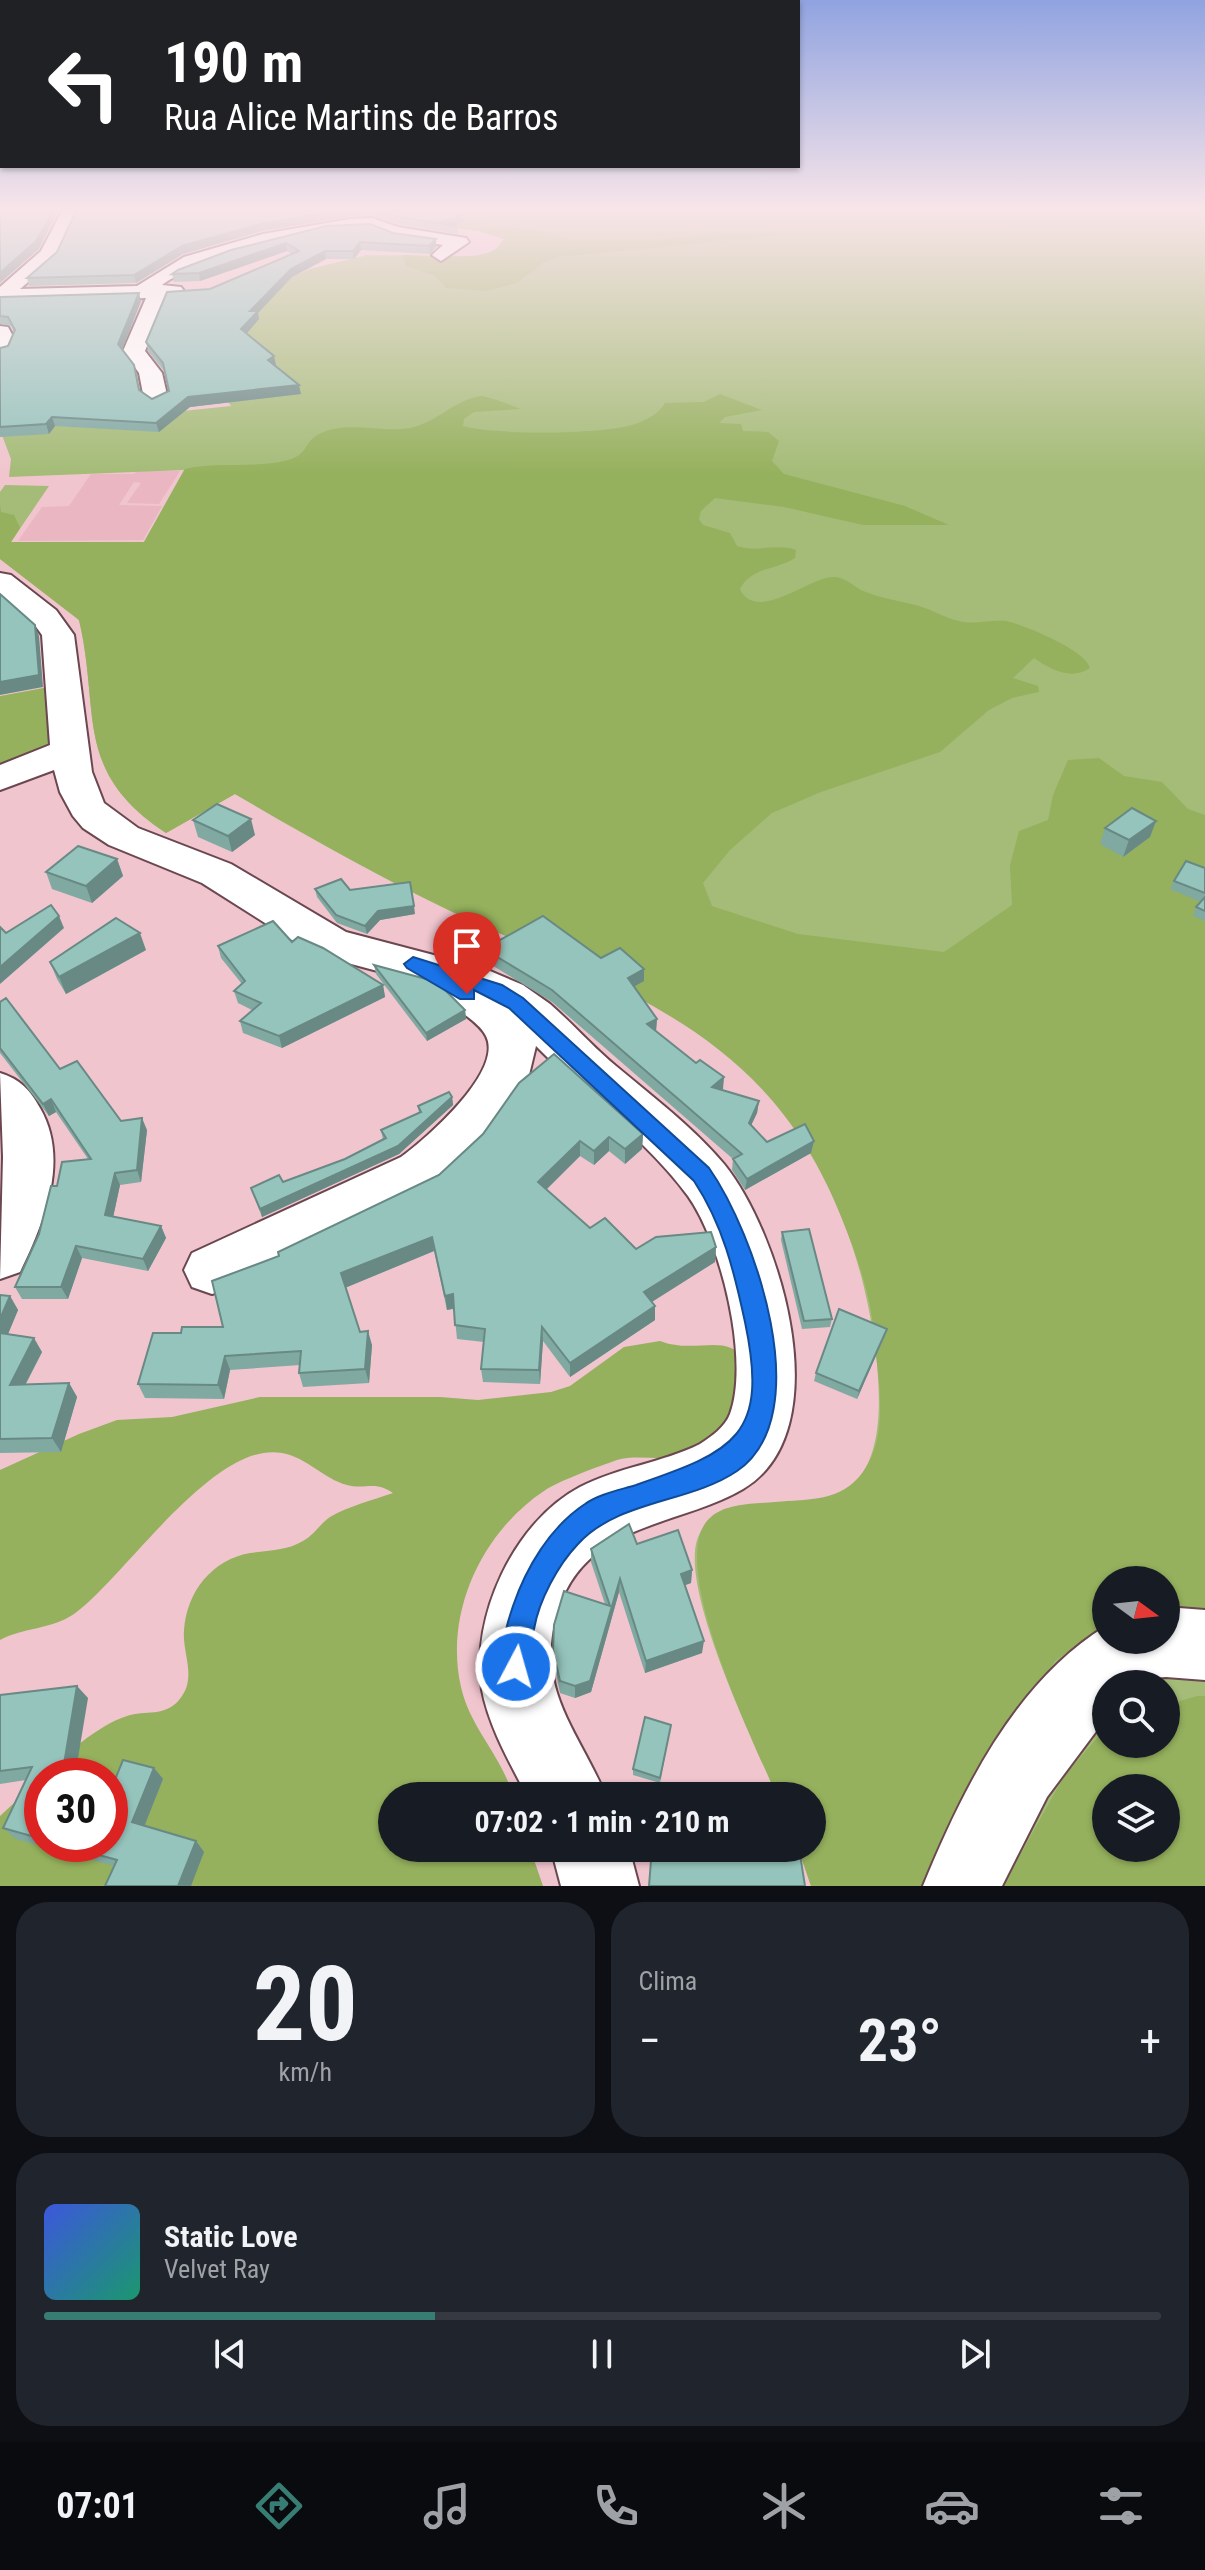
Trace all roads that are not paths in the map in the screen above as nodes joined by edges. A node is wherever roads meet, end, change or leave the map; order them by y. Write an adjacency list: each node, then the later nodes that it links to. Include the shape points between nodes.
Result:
1 (149, 299): 4 (street, via 134,351 150,373)
2 (0, 332): 3 (street)
3 (0, 348)
4 (156, 399)
5 (0, 582): 6 (street, via 52,624 58,635)
6 (70, 750): 7 (street); 8 (street, via 87,808 107,826 231,881 326,941)
7 (0, 779)
8 (413, 964): 12 (street, via 467,994 501,1021 513,1051 502,1080 446,1153 420,1172); 14 (street, via 496,990 516,1003 701,1174 731,1226 761,1329 765,1399 747,1444 714,1470 596,1512 562,1542 533,1587 517,1646 517,1685)
9 (0, 1092): 10 (street, via 25,1128)
10 (14, 1151): 11 (street, via 20,1197)
11 (0, 1255)
12 (212, 1270)
13 (1205, 1645): 17 (street, via 1145,1644 1092,1682 1034,1748)
14 (561, 1782)
15 (594, 1862): 16 (street)
16 (600, 1886)
17 (962, 1886)

